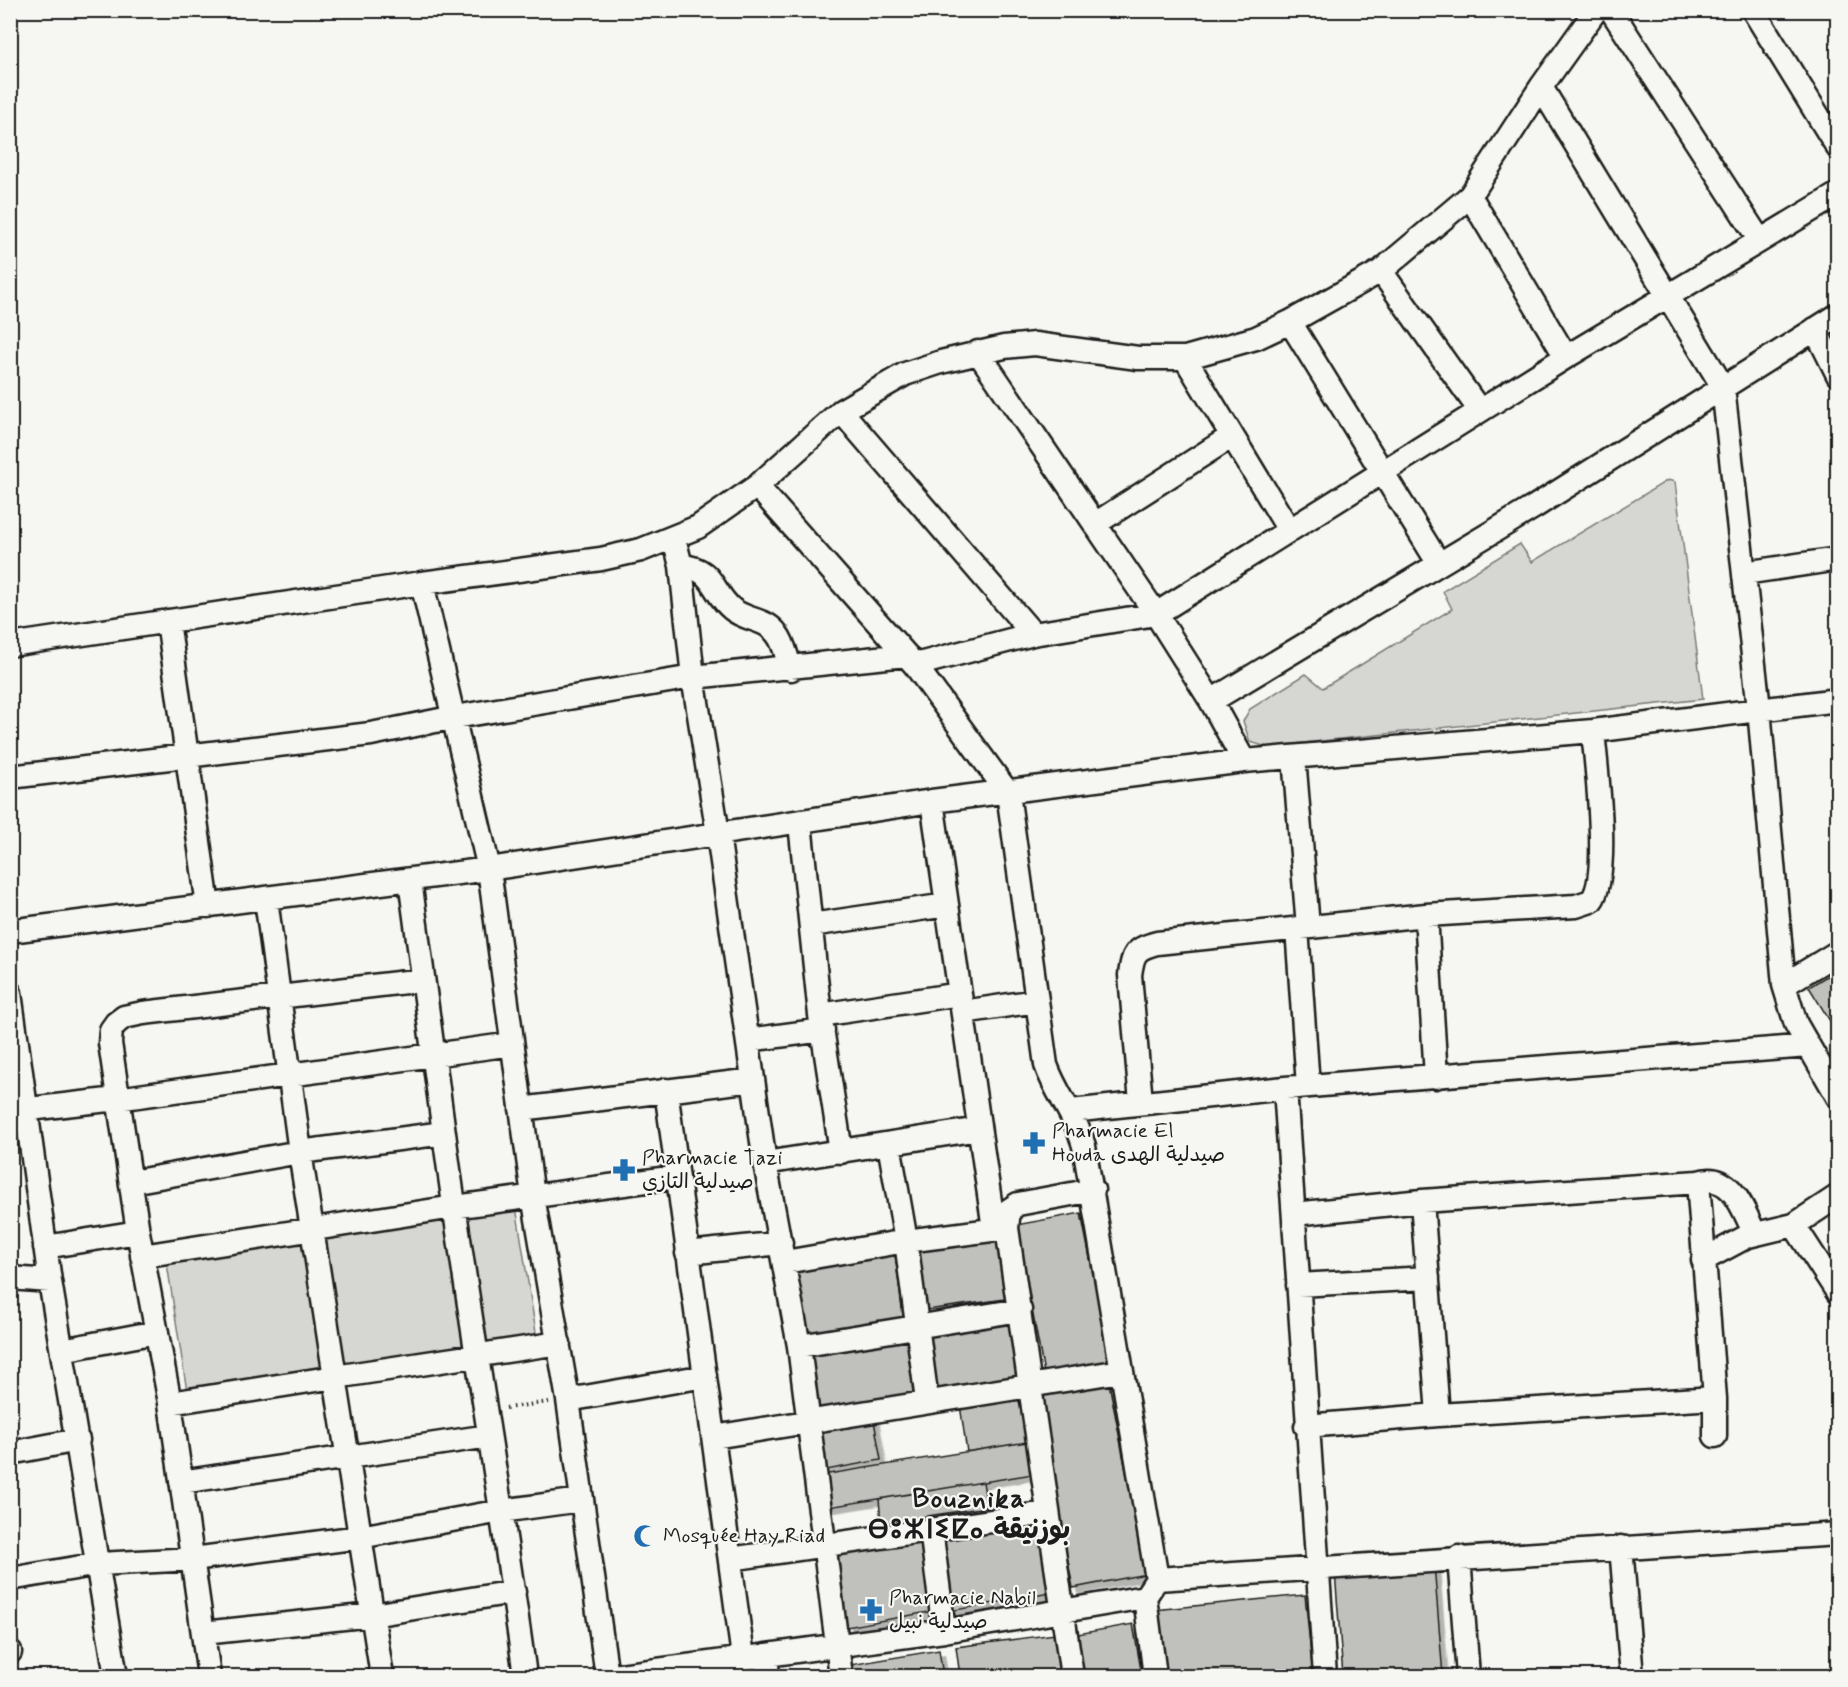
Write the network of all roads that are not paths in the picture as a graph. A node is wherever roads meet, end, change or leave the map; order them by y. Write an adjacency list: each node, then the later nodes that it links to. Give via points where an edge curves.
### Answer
1 (1596, 10): 4 (street)
2 (1611, 10): 8 (street)
3 (1753, 10): 5 (street)
4 (1541, 87): 7 (street); 10 (street)
5 (1836, 140)
6 (1838, 194): 8 (street)
7 (1470, 196): 9 (street); 15 (street)
8 (1759, 239): 10 (street)
9 (1381, 271): 12 (street); 20 (street)
10 (1669, 295): 15 (street); 18 (street)
11 (1838, 315): 13 (street)
12 (1290, 322): 16 (street, via 1256,338); 22 (street)
13 (1815, 329): 17 (street); 18 (street)
14 (978, 352): 16 (street, via 1035,344 1138,358); 19 (street, via 905,374); 24 (street)
15 (1566, 357): 20 (street)
16 (1185, 358): 21 (street)
17 (1838, 375)
18 (1723, 387): 28 (street); 30 (street)
19 (841, 411): 23 (street); 34 (street)
20 (1480, 411): 22 (street)
21 (1232, 436): 24 (street); 25 (street)
22 (1382, 473): 25 (street); 28 (street)
23 (757, 486): 26 (street, via 723,512); 36 (street)
24 (1095, 524): 32 (street)
25 (1289, 530): 32 (street)
26 (674, 538): 29 (street); 31 (street, via 601,559)
27 (1838, 559): 30 (street)
28 (1439, 564): 40 (street)
29 (681, 566): 37 (street, via 705,573 725,602 739,614 770,626 778,635); 38 (street)
30 (1744, 573): 41 (street)
31 (422, 583): 33 (street); 42 (street)
32 (1156, 614): 34 (street); 40 (street)
33 (168, 621): 35 (street); 44 (street)
34 (1033, 634): 36 (street)
35 (10, 645)
36 (911, 660): 37 (street); 48 (street)
37 (791, 669): 38 (street)
38 (693, 677): 42 (street); 51 (street)
39 (1838, 700): 41 (street)
40 (1211, 701): 46 (street)
41 (1759, 709): 43 (street); 63 (street)
42 (455, 717): 44 (street, via 371,734); 52 (street)
43 (1593, 731): 45 (street); 57 (street, via 1601,856 1598,887 1591,901 1576,906)
44 (189, 757): 47 (street); 56 (street)
45 (1294, 757): 46 (street); 59 (street)
46 (1244, 761): 48 (street)
47 (10, 777)
48 (1008, 793): 49 (street); 66 (street)
49 (932, 801): 50 (street); 55 (street)
50 (800, 823): 51 (street); 58 (street)
51 (718, 834): 52 (street); 69 (street)
52 (489, 869): 53 (street); 70 (street)
53 (410, 880): 54 (street); 62 (street)
54 (266, 899): 56 (street); 65 (street)
55 (947, 905): 58 (street); 67 (street)
56 (208, 906): 60 (street)
57 (1426, 915): 59 (street); 74 (street)
58 (811, 925): 68 (street)
59 (1302, 928): 76 (street); 81 (street, via 1157,943 1137,950 1130,975)
60 (10, 931)
61 (1838, 952): 63 (street)
62 (423, 980): 65 (street); 72 (street)
63 (1784, 985): 71 (street, via 1796,1024)
64 (10, 993): 83 (street)
65 (280, 998): 73 (street); 80 (street, via 124,1017 111,1030)
66 (1036, 1001): 67 (street); 84 (street, via 1046,1065 1053,1086)
67 (962, 1003): 68 (street); 85 (street)
68 (822, 1022): 69 (street); 89 (street)
69 (748, 1040): 75 (street)
70 (512, 1044): 72 (street); 82 (street)
71 (1808, 1046): 74 (street); 79 (street)
72 (434, 1054): 73 (street); 86 (street)
73 (289, 1075): 80 (street); 88 (street)
74 (1436, 1077): 76 (street)
75 (753, 1080): 78 (street); 90 (street)
76 (1308, 1086): 77 (street)
77 (1285, 1088): 81 (street); 99 (street)
78 (666, 1090): 82 (street); 91 (street)
79 (1838, 1097)
80 (117, 1099): 83 (street); 92 (street)
81 (1141, 1102): 84 (street)
82 (521, 1109): 95 (street)
83 (18, 1110): 106 (street)
84 (1071, 1111): 94 (street, via 1084,1146)
85 (978, 1129): 87 (street); 101 (street)
86 (444, 1132): 88 (street); 98 (street)
87 (890, 1144): 89 (street); 105 (street)
88 (300, 1152): 92 (street); 102 (street)
89 (841, 1152): 90 (street)
90 (765, 1163): 107 (street)
91 (676, 1177): 95 (street); 108 (street)
92 (131, 1182): 103 (street)
93 (1698, 1182): 97 (street); 104 (street, via 1712,1179 1730,1189); 110 (street)
94 (1093, 1190): 101 (street, via 1018,1204 1009,1210); 123 (street)
95 (533, 1196): 98 (street); 119 (street)
96 (1838, 1196): 100 (street)
97 (1422, 1201): 99 (street); 112 (street)
98 (454, 1207): 102 (street); 122 (street)
99 (1293, 1214): 114 (street)
100 (1794, 1225): 104 (street); 115 (street)
101 (1000, 1228): 105 (street); 116 (street)
102 (312, 1230): 109 (street); 125 (street)
103 (138, 1232): 106 (street); 109 (street)
104 (1755, 1234): 110 (street)
105 (906, 1241): 107 (street); 117 (street)
106 (45, 1247): 113 (street)
107 (783, 1252): 108 (street); 120 (street)
108 (687, 1253): 124 (street)
109 (142, 1256): 118 (street)
110 (1703, 1260): 127 (street)
111 (10, 1278): 113 (street)
112 (1428, 1278): 114 (street); 131 (street)
113 (50, 1281): 121 (street)
114 (1298, 1286): 133 (street)
115 (1838, 1293)
116 (1020, 1310): 117 (street); 126 (street)
117 (916, 1326): 120 (street); 129 (street)
118 (157, 1332): 121 (street); 130 (street)
119 (559, 1343): 122 (street); 128 (street)
120 (799, 1346): 132 (street)
121 (62, 1350): 137 (street)
122 (476, 1354): 125 (street); 134 (street)
123 (1121, 1371): 126 (street); 155 (street)
124 (705, 1376): 128 (street); 136 (street)
125 (335, 1377): 130 (street); 139 (street)
126 (1032, 1386): 129 (street); 143 (street)
127 (1715, 1398): 131 (street); 135 (street)
128 (568, 1400): 141 (street)
129 (927, 1401): 132 (street)
130 (170, 1402): 140 (street)
131 (1438, 1415): 133 (street)
132 (809, 1421): 136 (street); 147 (street)
133 (1306, 1426): 153 (street)
134 (489, 1436): 139 (street); 142 (street)
135 (1715, 1436)
136 (714, 1437): 151 (street)
137 (78, 1440): 138 (street); 152 (street)
138 (10, 1453)
139 (348, 1456): 140 (street); 146 (street)
140 (181, 1482): 150 (street)
141 (581, 1500): 142 (street); 169 (street)
142 (501, 1511): 146 (street); 156 (street)
143 (1047, 1513): 144 (street); 157 (street)
144 (931, 1529): 147 (street); 159 (street)
145 (1838, 1534): 148 (street)
146 (360, 1537): 150 (street); 158 (street)
147 (826, 1544): 151 (street); 161 (street)
148 (1621, 1547): 149 (street); 176 (street)
149 (1459, 1557): 153 (street); 175 (street)
150 (193, 1559): 152 (street); 160 (street)
151 (730, 1559): 162 (street)
152 (99, 1564): 154 (street); 165 (street)
153 (1317, 1567): 155 (street); 174 (street)
154 (10, 1579)
155 (1151, 1588): 157 (street); 173 (street)
156 (514, 1592): 158 (street); 168 (street)
157 (1064, 1611): 159 (street); 172 (street)
158 (372, 1615): 160 (street); 167 (street)
159 (944, 1631): 161 (street)
160 (203, 1634): 166 (street)
161 (838, 1645): 163 (street); 171 (street)
162 (743, 1657): 163 (street); 164 (street)
163 (767, 1666)
164 (676, 1672): 170 (street)
165 (116, 1677)
166 (209, 1677)
167 (382, 1677)
168 (525, 1677)
169 (607, 1677)
170 (613, 1677)
171 (841, 1677)
172 (1072, 1677)
173 (1155, 1677)
174 (1325, 1677)
175 (1468, 1677)
176 (1632, 1677)

